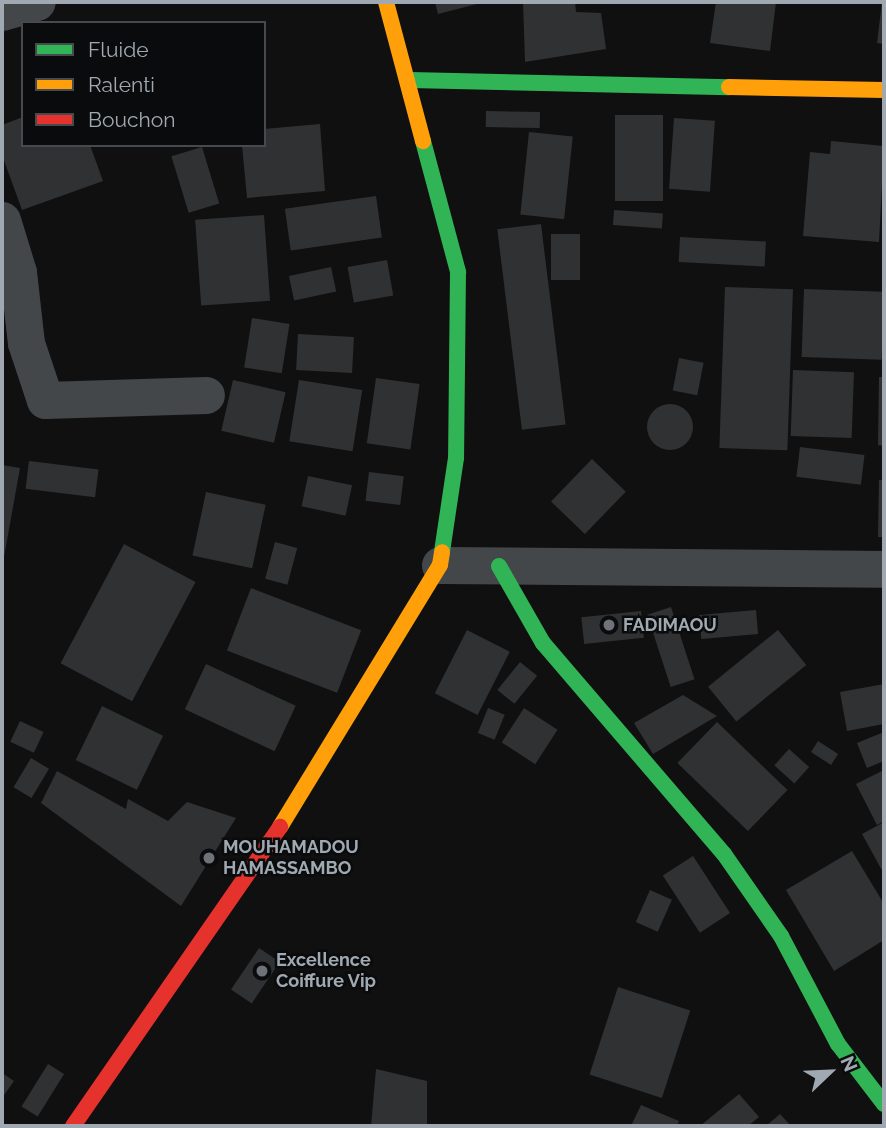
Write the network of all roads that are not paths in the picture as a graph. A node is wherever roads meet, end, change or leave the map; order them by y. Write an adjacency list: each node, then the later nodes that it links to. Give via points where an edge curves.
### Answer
1 (37, 2): 3 (street)
2 (386, 2): 4 (street)
3 (2, 12)
4 (410, 80): 5 (street); 8 (street, via 458,272 456,458)
5 (884, 90)
6 (2, 220): 7 (street, via 18,272 26,343 45,400)
7 (206, 395)
8 (440, 565): 9 (street); 12 (street, via 252,874)
9 (499, 566): 10 (street); 11 (street, via 543,643 724,854 781,936 838,1044)
10 (884, 569)
11 (884, 1104)
12 (73, 1126)

